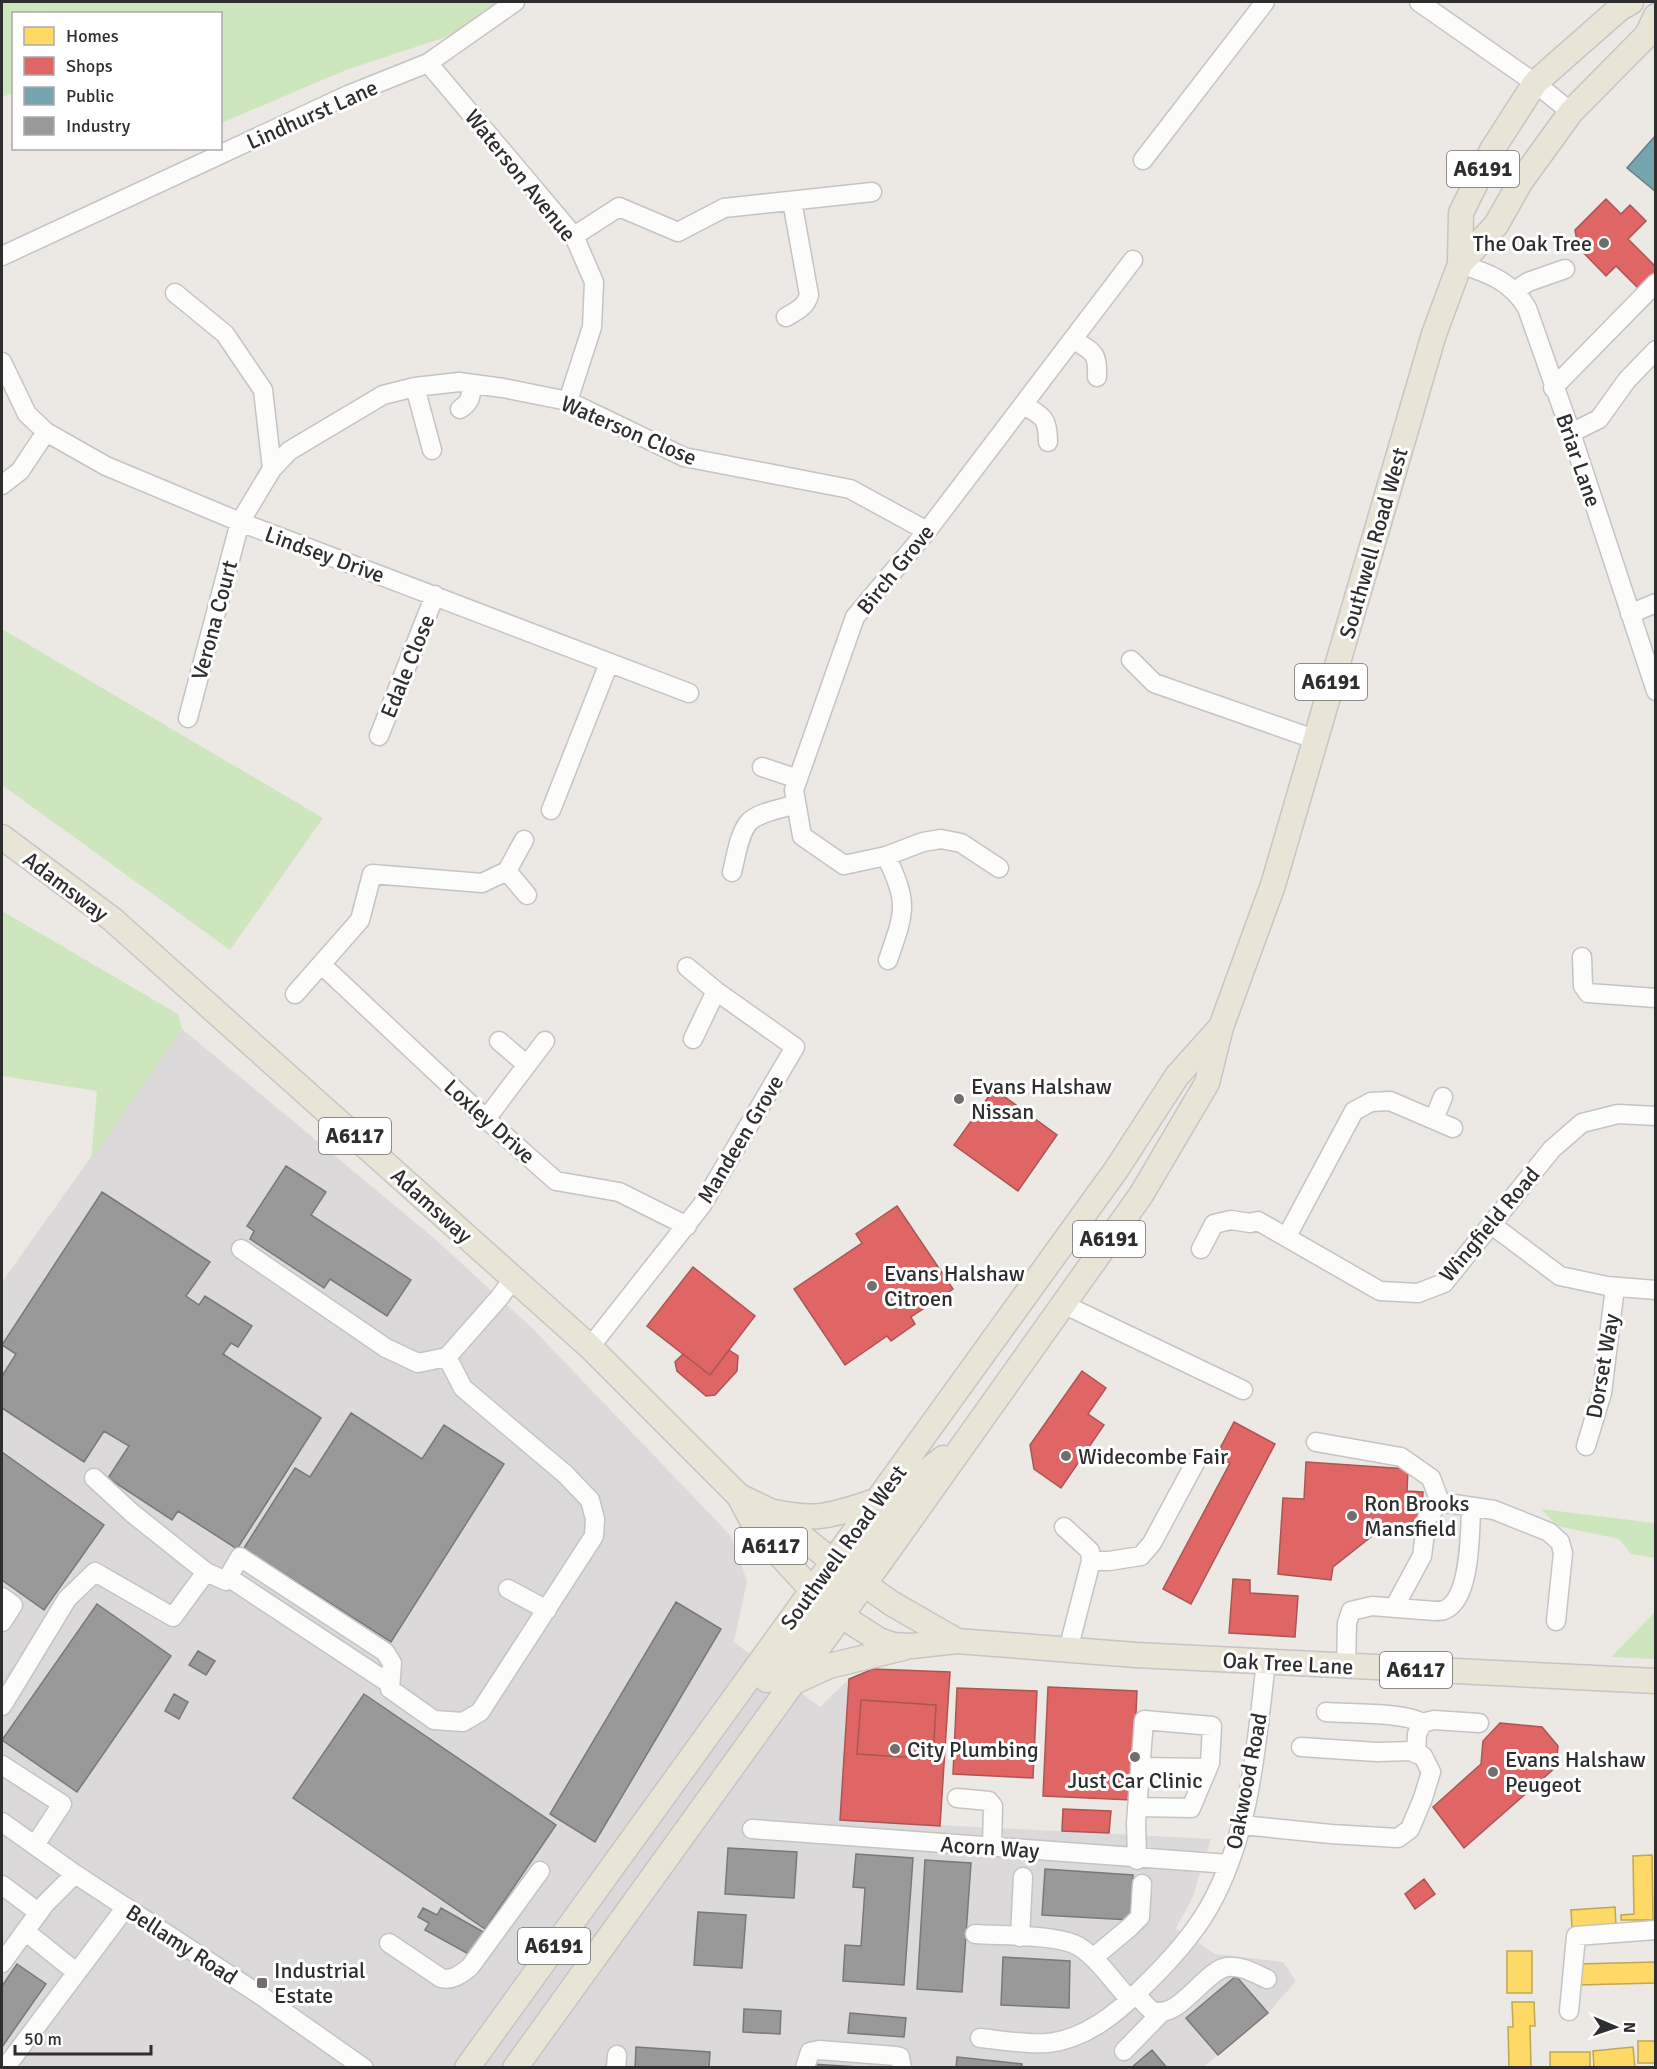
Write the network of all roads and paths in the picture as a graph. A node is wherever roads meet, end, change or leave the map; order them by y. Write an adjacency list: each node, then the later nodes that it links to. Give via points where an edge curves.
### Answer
1 (514, 2): 6 (street, Lindhurst Lane)
2 (1265, 2): 9 (street)
3 (1419, 2): 7 (street)
4 (1631, 2): 7 (main road, Southwell Road West / A6191, via 1618,9)
5 (1656, 16): 8 (main road, Southwell Road West / A6191, via 1647,35)
6 (428, 63): 12 (street, Waterson Avenue); 13 (street, Lindhurst Lane, via 348,95)
7 (1535, 83): 8 (street); 15 (main road, Southwell Road West / A6191, via 1492,150 1461,213)
8 (1571, 112): 15 (main road, Southwell Road West / A6191, via 1521,181 1496,225)
9 (1143, 160)
10 (872, 192): 11 (street)
11 (792, 201): 12 (street, via 724,208 678,232 620,207); 20 (street, via 808,295 803,306)
12 (574, 236): 28 (street, Waterson Avenue, via 594,282 592,327)
13 (2, 256)
14 (1133, 260): 21 (street, Birch Grove)
15 (1460, 264): 18 (street, Briar Lane, via 1497,278); 48 (main road, Southwell Road West / A6191, via 1431,345)
16 (1565, 269): 18 (street, via 1528,282)
17 (1656, 283): 27 (street)
18 (1515, 291): 27 (street, Briar Lane, via 1527,308)
19 (175, 293): 35 (street, via 225,334 263,390)
20 (786, 317)
21 (1073, 339): 24 (street, via 1094,353); 29 (street, Birch Grove)
22 (1656, 350): 32 (street, via 1627,380 1599,419)
23 (2, 362): 31 (street, Lindsey Drive, via 27,414)
24 (1097, 377)
25 (472, 384): 26 (street, Waterson Close); 28 (street, Waterson Close); 30 (street, via 471,398)
26 (415, 387): 34 (street); 35 (street, Waterson Close, via 383,396 289,451)
27 (1553, 388): 32 (street, Briar Lane)
28 (568, 401): 38 (street, Waterson Close, via 684,457 850,489)
29 (1023, 405): 33 (street, via 1043,416); 38 (street, Birch Grove)
30 (460, 409)
31 (46, 432): 36 (street, via 20,471); 37 (street, Lindsey Drive, via 106,466)
32 (1571, 433): 41 (street, Briar Lane)
33 (1048, 442)
34 (432, 450)
35 (272, 470): 37 (street, Verona Court)
36 (2, 485)
37 (240, 522): 39 (street, Lindsey Drive); 46 (street, Verona Court)
38 (927, 531): 50 (street, Birch Grove, via 855,617)
39 (435, 595): 43 (street, Lindsey Drive); 47 (street, Edale Close)
40 (1656, 603): 41 (street)
41 (1630, 614): 44 (street, Briar Lane)
42 (1131, 660): 48 (street, via 1154,683)
43 (609, 663): 45 (street, Lindsey Drive); 52 (street)
44 (1656, 690)
45 (689, 693)
46 (188, 718)
47 (379, 736)
48 (1314, 739): 67 (main road, Southwell Road West / A6191, via 1273,885)
49 (762, 767): 50 (street)
50 (798, 779): 51 (street, Birch Grove, via 794,790)
51 (796, 804): 55 (street, Birch Grove, via 802,836 844,865); 58 (street, via 750,822)
52 (551, 810)
53 (2, 837): 82 (main road, Adamsway / A6117, via 112,919)
54 (524, 840): 57 (street)
55 (886, 856): 56 (street, Birch Grove, via 941,839 961,843); 61 (street, via 903,901 902,920)
56 (999, 868)
57 (507, 871): 59 (street); 62 (street, via 482,883 372,874 360,920)
58 (732, 872)
59 (527, 895)
60 (1582, 957): 66 (street, via 1583,986 1588,993)
61 (888, 960)
62 (322, 965): 65 (street); 74 (street, Loxley Drive)
63 (687, 967): 64 (street)
64 (716, 991): 68 (street); 78 (street, Mandeen Grove, via 795,1047)
65 (295, 994)
66 (1656, 998)
67 (1221, 1027): 85 (main road, Southwell Road West / A6191, via 1208,1083 1141,1195); 94 (main road, Southwell Road West / A6191, via 1176,1076 1116,1170)
68 (693, 1039)
69 (499, 1041): 71 (street)
70 (545, 1041): 71 (street)
71 (526, 1065): 74 (street)
72 (1443, 1097): 75 (street)
73 (1656, 1116): 77 (street, Wingfield Road, via 1618,1114 1582,1123 1552,1149)
74 (486, 1119): 78 (street, Loxley Drive, via 556,1181 619,1192)
75 (1434, 1119): 76 (street); 79 (street, via 1390,1101 1371,1102 1354,1111)
76 (1453, 1128)
77 (1492, 1225): 79 (street, Wingfield Road, via 1444,1283 1418,1293 1380,1291); 83 (street, via 1560,1276)
78 (687, 1226): 86 (street, Mandeen Grove)
79 (1287, 1236): 81 (street, Wingfield Road, via 1258,1221 1250,1224 1231,1220 1214,1224)
80 (241, 1249): 87 (street, via 386,1348 418,1364)
81 (1201, 1249)
82 (514, 1278): 86 (main road, Adamsway / A6117); 87 (street)
83 (1615, 1287): 84 (street); 90 (street, Dorset Way, via 1602,1393)
84 (1656, 1290)
85 (1063, 1304): 88 (street); 101 (main road, Southwell Road West / A6191, via 968,1437)
86 (590, 1347): 93 (main road, Adamsway / A6117)
87 (447, 1357): 106 (street, via 463,1388 591,1500 594,1536)
88 (1243, 1390)
89 (1316, 1442): 95 (street, via 1401,1457 1431,1478)
90 (1586, 1446)
91 (1196, 1461): 99 (street, via 1152,1543 1141,1556)
92 (94, 1478): 100 (street)
93 (739, 1496): 97 (main road, Adamsway / A6117); 104 (main road, Adamsway / A6117, via 757,1530)
94 (876, 1501): 97 (main road, via 820,1517); 101 (main road, Southwell Road West / A6191)
95 (1440, 1502): 96 (street); 105 (street, via 1427,1518 1422,1557)
96 (1471, 1508): 105 (street, via 1467,1574 1454,1603 1435,1611); 107 (street, via 1494,1510 1549,1532 1560,1542 1563,1553)
97 (770, 1511): 101 (main road, Adamsway / A6117)
98 (1064, 1527): 99 (street, via 1090,1551)
99 (1091, 1561): 111 (street)
100 (206, 1572): 106 (street, via 226,1581 240,1557 385,1652 392,1663 390,1689 434,1720 463,1722 480,1712); 116 (street, via 173,1617 95,1572 67,1599)
101 (848, 1572): 104 (main road, Southwell Road West / A6191); 104 (main road, via 825,1588); 109 (main road, Oak Tree Lane / A6117, via 891,1603)
102 (508, 1589): 106 (street)
103 (2, 1597): 108 (street, via 13,1605)
104 (826, 1602): 110 (main road, Oak Tree Lane / A6117, via 879,1640); 115 (main road, Southwell Road West / A6191); 157 (main road, Southwell Road West / A6191, via 691,1759)
105 (1394, 1608): 113 (street, via 1372,1606 1352,1611 1347,1623)
106 (547, 1610)
107 (1556, 1621)
108 (2, 1622)
109 (957, 1641): 110 (main road, Oak Tree Lane / A6117); 111 (main road, Oak Tree Lane / A6117)
110 (912, 1646): 115 (main road, via 829,1666)
111 (1068, 1650): 112 (main road, Oak Tree Lane / A6117)
112 (1266, 1662): 113 (main road, Oak Tree Lane / A6117); 128 (street, Oakwood Road)
113 (1346, 1666): 114 (main road, Oak Tree Lane / A6117)
114 (1656, 1681)
115 (792, 1683): 158 (main road, Southwell Road West / A6191)
116 (2, 1706)
117 (1326, 1712): 118 (street, via 1399,1717)
118 (1422, 1723): 119 (street); 121 (street)
119 (1479, 1723)
120 (1301, 1747): 121 (street)
121 (1416, 1754): 128 (street, via 1423,1756 1431,1772 1410,1829 1398,1838)
122 (2, 1765): 130 (street, via 62,1804)
123 (1140, 1767): 124 (street); 124 (street, via 1144,1719 1212,1726); 126 (street)
124 (1207, 1768): 126 (street, via 1191,1808)
125 (957, 1798): 131 (street, via 989,1801 993,1806)
126 (1137, 1807): 132 (street)
127 (2, 1822): 130 (street, Bellamy Road)
128 (1242, 1825): 133 (street, Oakwood Road)
129 (752, 1829): 131 (street, Acorn Way)
130 (35, 1845): 135 (street, Bellamy Road)
131 (992, 1847): 132 (street, Acorn Way)
132 (1137, 1859): 133 (street, Acorn Way)
133 (1229, 1864): 150 (street, Oakwood Road, via 1196,1927)
134 (540, 1871): 145 (street, via 470,1967 460,1975 441,1978)
135 (75, 1874): 139 (street, Bellamy Road); 140 (street)
136 (1023, 1877): 144 (street)
137 (1142, 1884): 146 (street, via 1140,1917)
138 (2, 1885): 140 (street)
139 (126, 1907): 148 (street); 156 (street, Bellamy Road)
140 (39, 1912): 142 (street)
141 (1656, 1930): 151 (street, via 1576,1936)
142 (25, 1931): 147 (street); 148 (street)
143 (975, 1934): 144 (street)
144 (1020, 1937): 146 (street, via 1058,1940 1077,1946)
145 (389, 1943)
146 (1093, 1958): 150 (street)
147 (2, 1963)
148 (76, 1972): 155 (street)
149 (1267, 1979): 152 (street, via 1238,1966 1224,1967 1176,2006)
150 (1133, 1997): 152 (street, via 1151,2010); 153 (street, Oakwood Road, via 1093,2028 1047,2043)
151 (1569, 2011)
152 (1162, 2012): 154 (street)
153 (980, 2038)
154 (1124, 2051)
155 (5, 2067)
156 (362, 2067)
157 (467, 2067)
158 (515, 2067)
159 (805, 2067): 160 (street, via 810,2052 819,2049 896,2056 900,2057)
160 (902, 2067)

